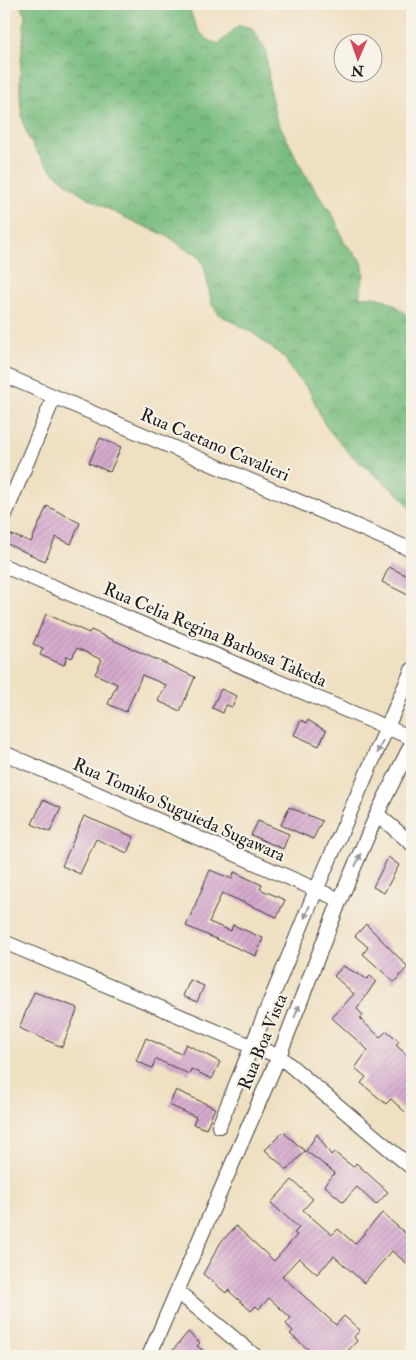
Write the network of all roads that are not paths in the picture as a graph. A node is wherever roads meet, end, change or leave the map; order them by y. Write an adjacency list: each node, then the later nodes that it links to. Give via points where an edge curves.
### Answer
1 (4, 375): 2 (street, Rua Caetano Cavalieri)
2 (54, 397): 3 (street); 4 (street, Rua Caetano Cavalieri)
3 (4, 517)
4 (412, 550)
5 (4, 566): 7 (street, Rua Celia Regina Barbosa Takeda)
6 (412, 670): 7 (street, Rua Boa Vista)
7 (388, 728): 8 (street, Rua Celia Regina Barbosa Takeda); 13 (street, Rua Boa Vista, one-way to 13)
8 (412, 738)
9 (412, 743): 11 (street, Rua Boa Vista)
10 (4, 753): 13 (street, Rua Tomiko Suguieda Sugawara)
11 (377, 814): 12 (street); 14 (street, Rua Boa Vista, one-way to 11)
12 (412, 844)
13 (316, 890): 14 (street, Rua Tomiko Suguieda Sugawara); 16 (street, Rua Boa Vista, one-way to 16)
14 (340, 900): 17 (street, Rua Boa Vista, one-way to 14)
15 (4, 942): 16 (street)
16 (251, 1046): 17 (street); 18 (street, Rua Boa Vista)
17 (279, 1056): 19 (street); 20 (street, Rua Boa Vista)
18 (219, 1126)
19 (412, 1168)
20 (177, 1290): 21 (street, Rua Boa Vista); 22 (street)
21 (148, 1356)
22 (255, 1356)

